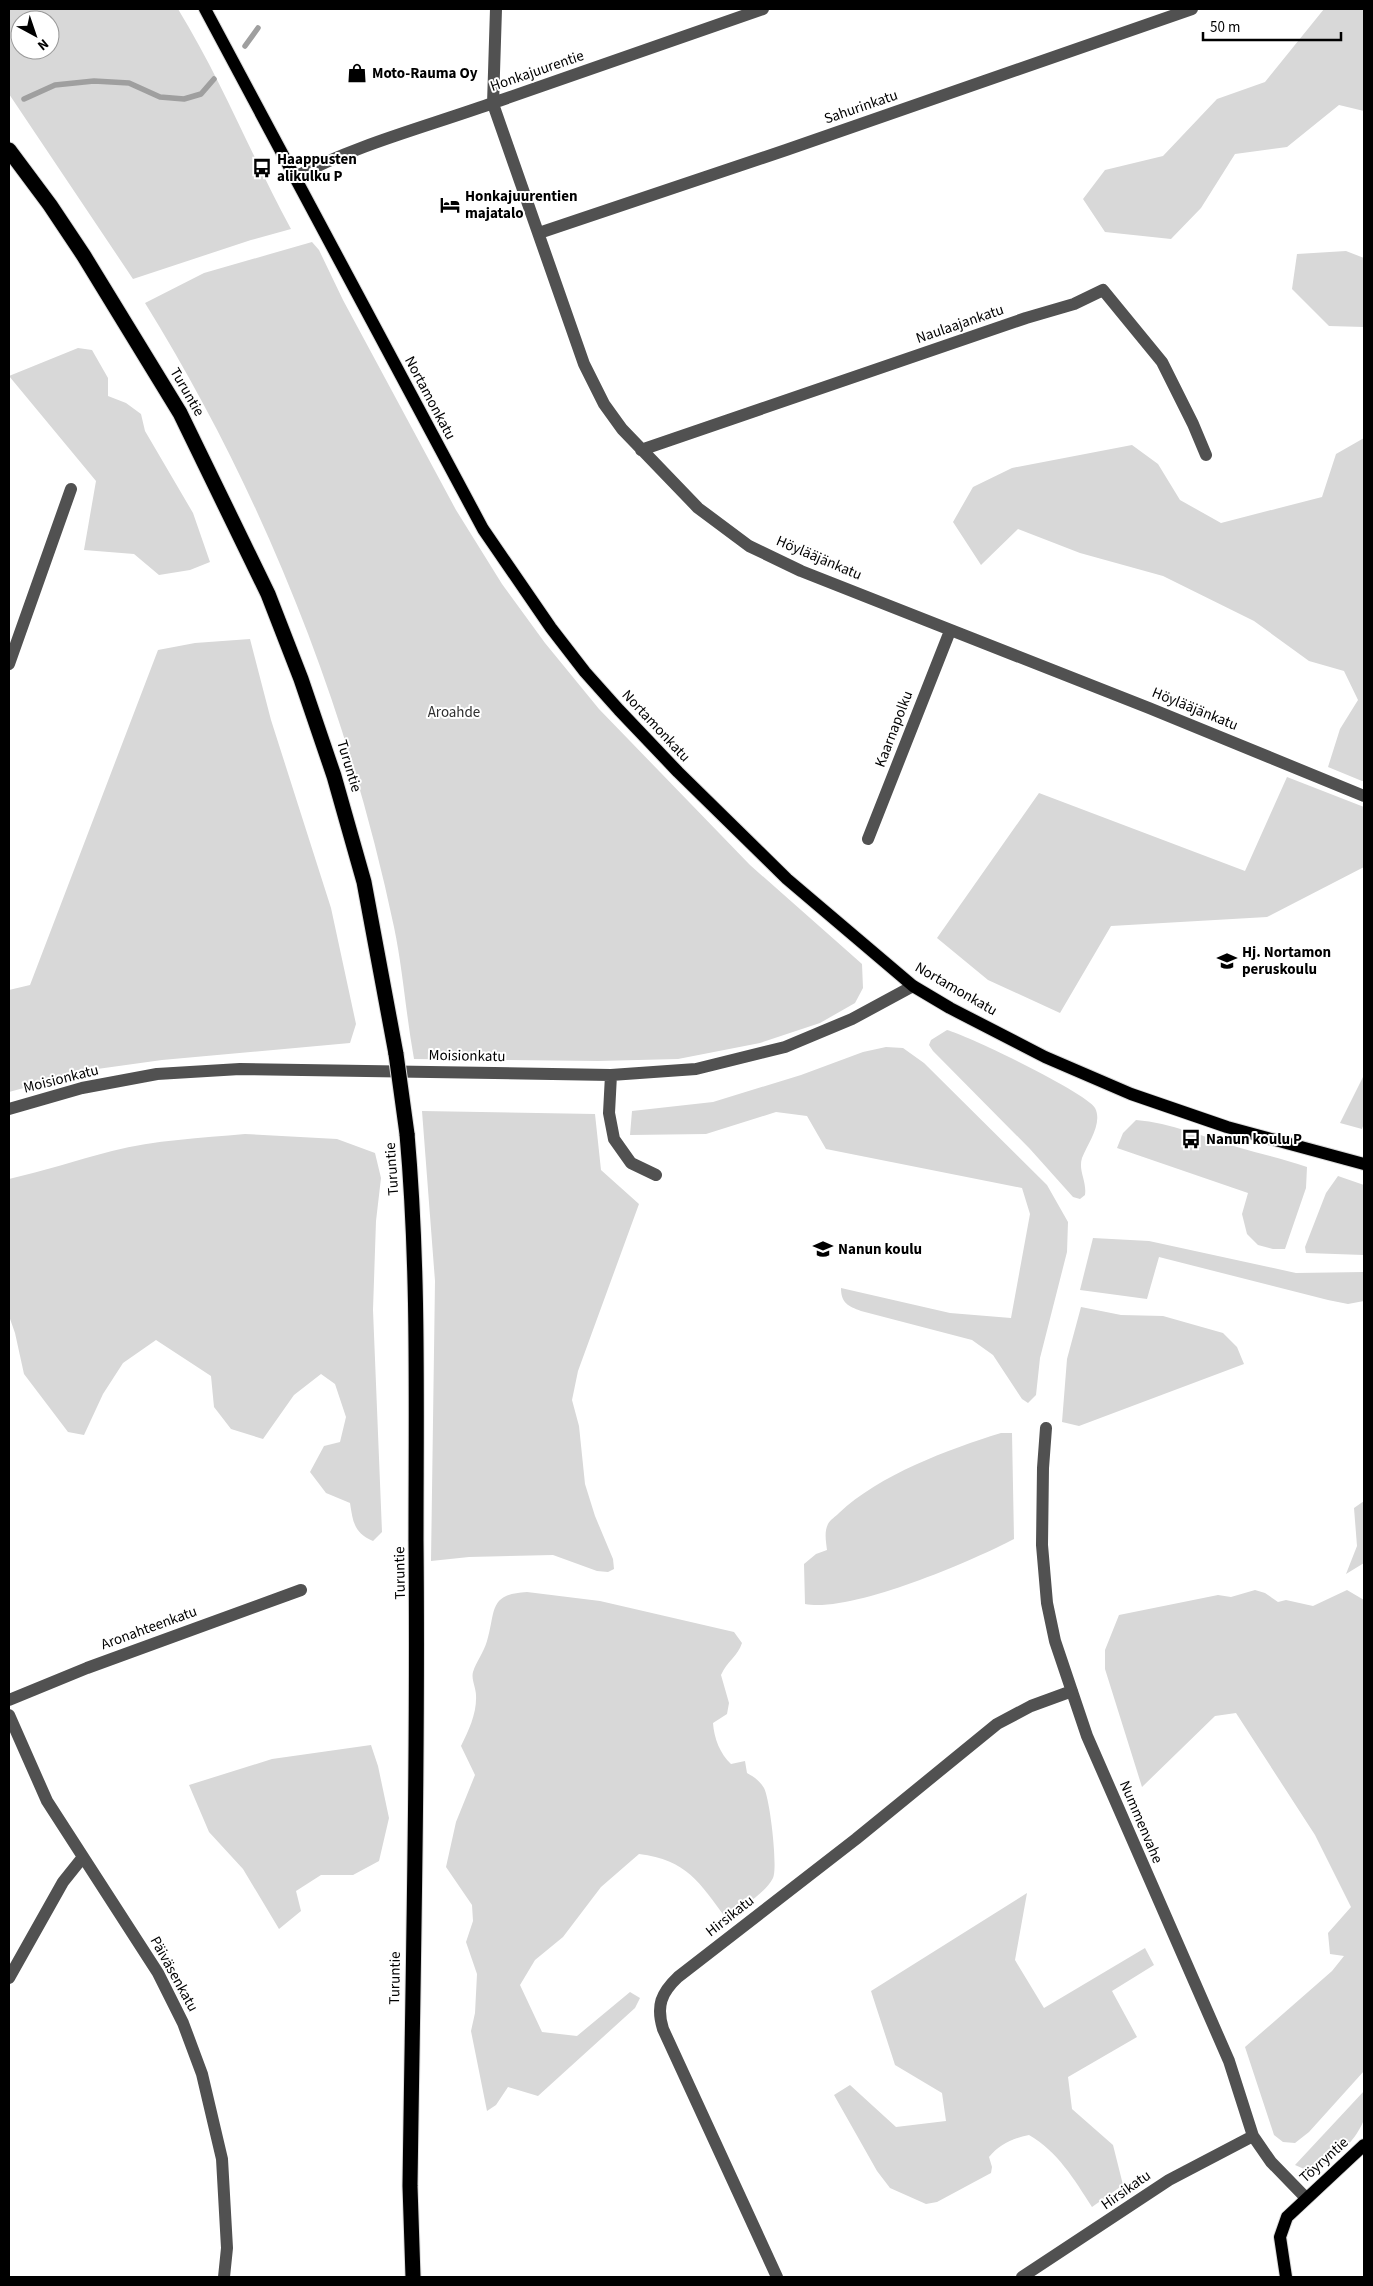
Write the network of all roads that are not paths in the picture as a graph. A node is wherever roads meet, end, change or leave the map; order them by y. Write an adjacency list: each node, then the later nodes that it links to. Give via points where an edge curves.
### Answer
1 (205, 9): 7 (main road, Nortamonkatu)
2 (496, 9): 5 (street)
3 (763, 9): 5 (street, Honkajuurentie)
4 (1192, 9): 8 (street, Sahurinkatu)
5 (493, 104): 7 (street, Honkajuurentie, via 385,139); 8 (street, Höylääjänkatu)
6 (9, 150): 32 (highway, Turuntie, bridge, via 84,256 180,413 268,594 334,776 364,882 396,1054 407,1134 416,1279 418,1624 410,2186)
7 (295, 178): 16 (main road, Nortamonkatu, via 468,504 551,628 619,710 738,833 826,915)
8 (539, 233): 9 (street, Höylääjänkatu, via 584,364 604,404)
9 (641, 450): 10 (street, Naulaajankatu, via 1074,304 1103,290 1162,362); 12 (street, Höylääjänkatu, via 698,508 749,546 801,571)
10 (1206, 455)
11 (72, 489): 13 (street)
12 (950, 631): 14 (street, Höylääjänkatu); 15 (street, Kaarnapolku)
13 (9, 664)
14 (1364, 796)
15 (868, 839)
16 (913, 986): 17 (street, Moisionkatu, via 852,1019 785,1047 696,1069); 19 (main road, Nortamonkatu, via 1045,1056 1131,1094 1227,1127)
17 (611, 1074): 18 (street, Moisionkatu, via 231,1069 157,1074 82,1088); 20 (street, via 609,1113 614,1139 631,1163)
18 (9, 1109)
19 (1364, 1164)
20 (656, 1175)
21 (1046, 1428): 23 (street, Nummenvahe, via 1042,1545 1047,1603 1055,1641)
22 (301, 1590): 24 (street, Aronahteenkatu, via 96,1664)
23 (1072, 1691): 28 (street, Nummenvahe, via 1087,1736 1229,2061); 33 (street, Hirsikatu, via 1031,1706 997,1724 856,1839 678,1976 666,1989 659,2003 663,2028)
24 (9, 1700)
25 (9, 1715): 26 (street, Päiväsenkatu, via 47,1801)
26 (83, 1857): 27 (street, via 63,1882); 31 (street, Päiväsenkatu, via 158,1973 183,2023 202,2074 222,2159 227,2248)
27 (9, 1978)
28 (1253, 2136): 30 (street, Nummenvahe, via 1271,2162); 34 (street, Hirsikatu, via 1169,2180)
29 (1364, 2145): 30 (main road, Töyryntie)
30 (1306, 2198): 35 (main road, Töyryntie, via 1287,2217 1282,2227 1280,2237)
31 (224, 2277)
32 (413, 2277)
33 (778, 2277)
34 (1022, 2277)
35 (1286, 2277)

